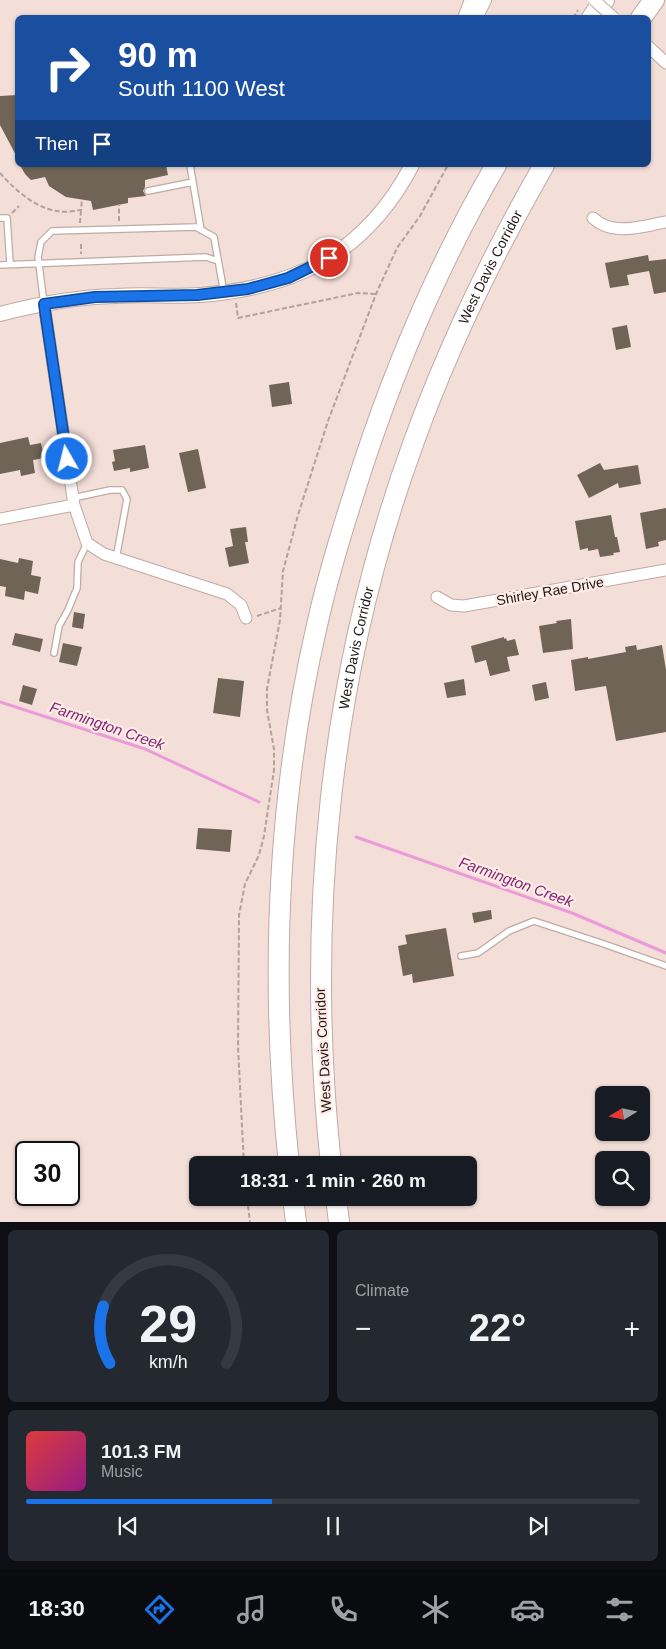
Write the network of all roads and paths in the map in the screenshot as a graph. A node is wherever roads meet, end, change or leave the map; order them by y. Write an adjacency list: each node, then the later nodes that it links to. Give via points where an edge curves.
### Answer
1 (472, 0): 6 (street)
2 (484, 0): 7 (street)
3 (594, 0): 9 (street, bridge)
4 (604, 0): 8 (highway)
5 (654, 0): 10 (highway)
6 (467, 15)
7 (476, 15)
8 (594, 15)
9 (611, 15)
10 (643, 15)
11 (651, 50): 12 (street)
12 (665, 62)
13 (190, 167): 18 (lane)
14 (411, 167): 33 (street, via 379,215 343,248 316,266 288,278)
15 (495, 167): 48 (highway, via 458,232 419,315 389,390 335,555 317,625 288,804 280,893 279,1031)
16 (543, 167): 49 (highway, West Davis Corridor, via 465,316 427,407 388,520 357,642 334,768 322,894 321,1022)
17 (0, 173): 22 (path, via 14,188 39,205 57,211)
18 (192, 182): 19 (lane); 28 (lane)
19 (148, 191)
20 (82, 200): 22 (path)
21 (119, 204): 25 (path)
22 (81, 210): 27 (path)
23 (0, 218): 31 (lane, via 7,218)
24 (593, 218): 26 (street, via 615,229)
25 (119, 221)
26 (666, 222)
27 (80, 223)
28 (201, 230): 29 (lane, via 214,237); 30 (lane, via 196,226 52,231 41,242)
29 (218, 261): 30 (lane, via 206,257); 33 (lane)
30 (39, 263): 31 (lane); 35 (lane)
31 (10, 264): 32 (lane)
32 (0, 265)
33 (230, 292): 34 (path, via 238,318 358,293); 35 (street, via 116,296)
34 (376, 294)
35 (44, 304): 36 (street); 37 (street)
36 (0, 314)
37 (73, 502): 38 (street); 39 (street); 40 (lane, via 110,490 122,490 127,499)
38 (0, 519)
39 (87, 543): 40 (street); 45 (lane, via 78,562 77,588 59,626)
40 (116, 558): 44 (street, via 227,594 241,605)
41 (666, 570): 42 (street, Shirley Rae Drive, via 464,606 451,605)
42 (436, 597)
43 (281, 608): 44 (path)
44 (246, 618)
45 (54, 653)
46 (461, 956): 47 (lane, via 478,953 509,930 534,921)
47 (666, 966)
48 (288, 1156)
49 (330, 1156)
50 (248, 1206): 53 (path)
51 (294, 1206): 54 (highway)
52 (337, 1206): 55 (highway)
53 (250, 1222)
54 (296, 1222)
55 (339, 1222)

